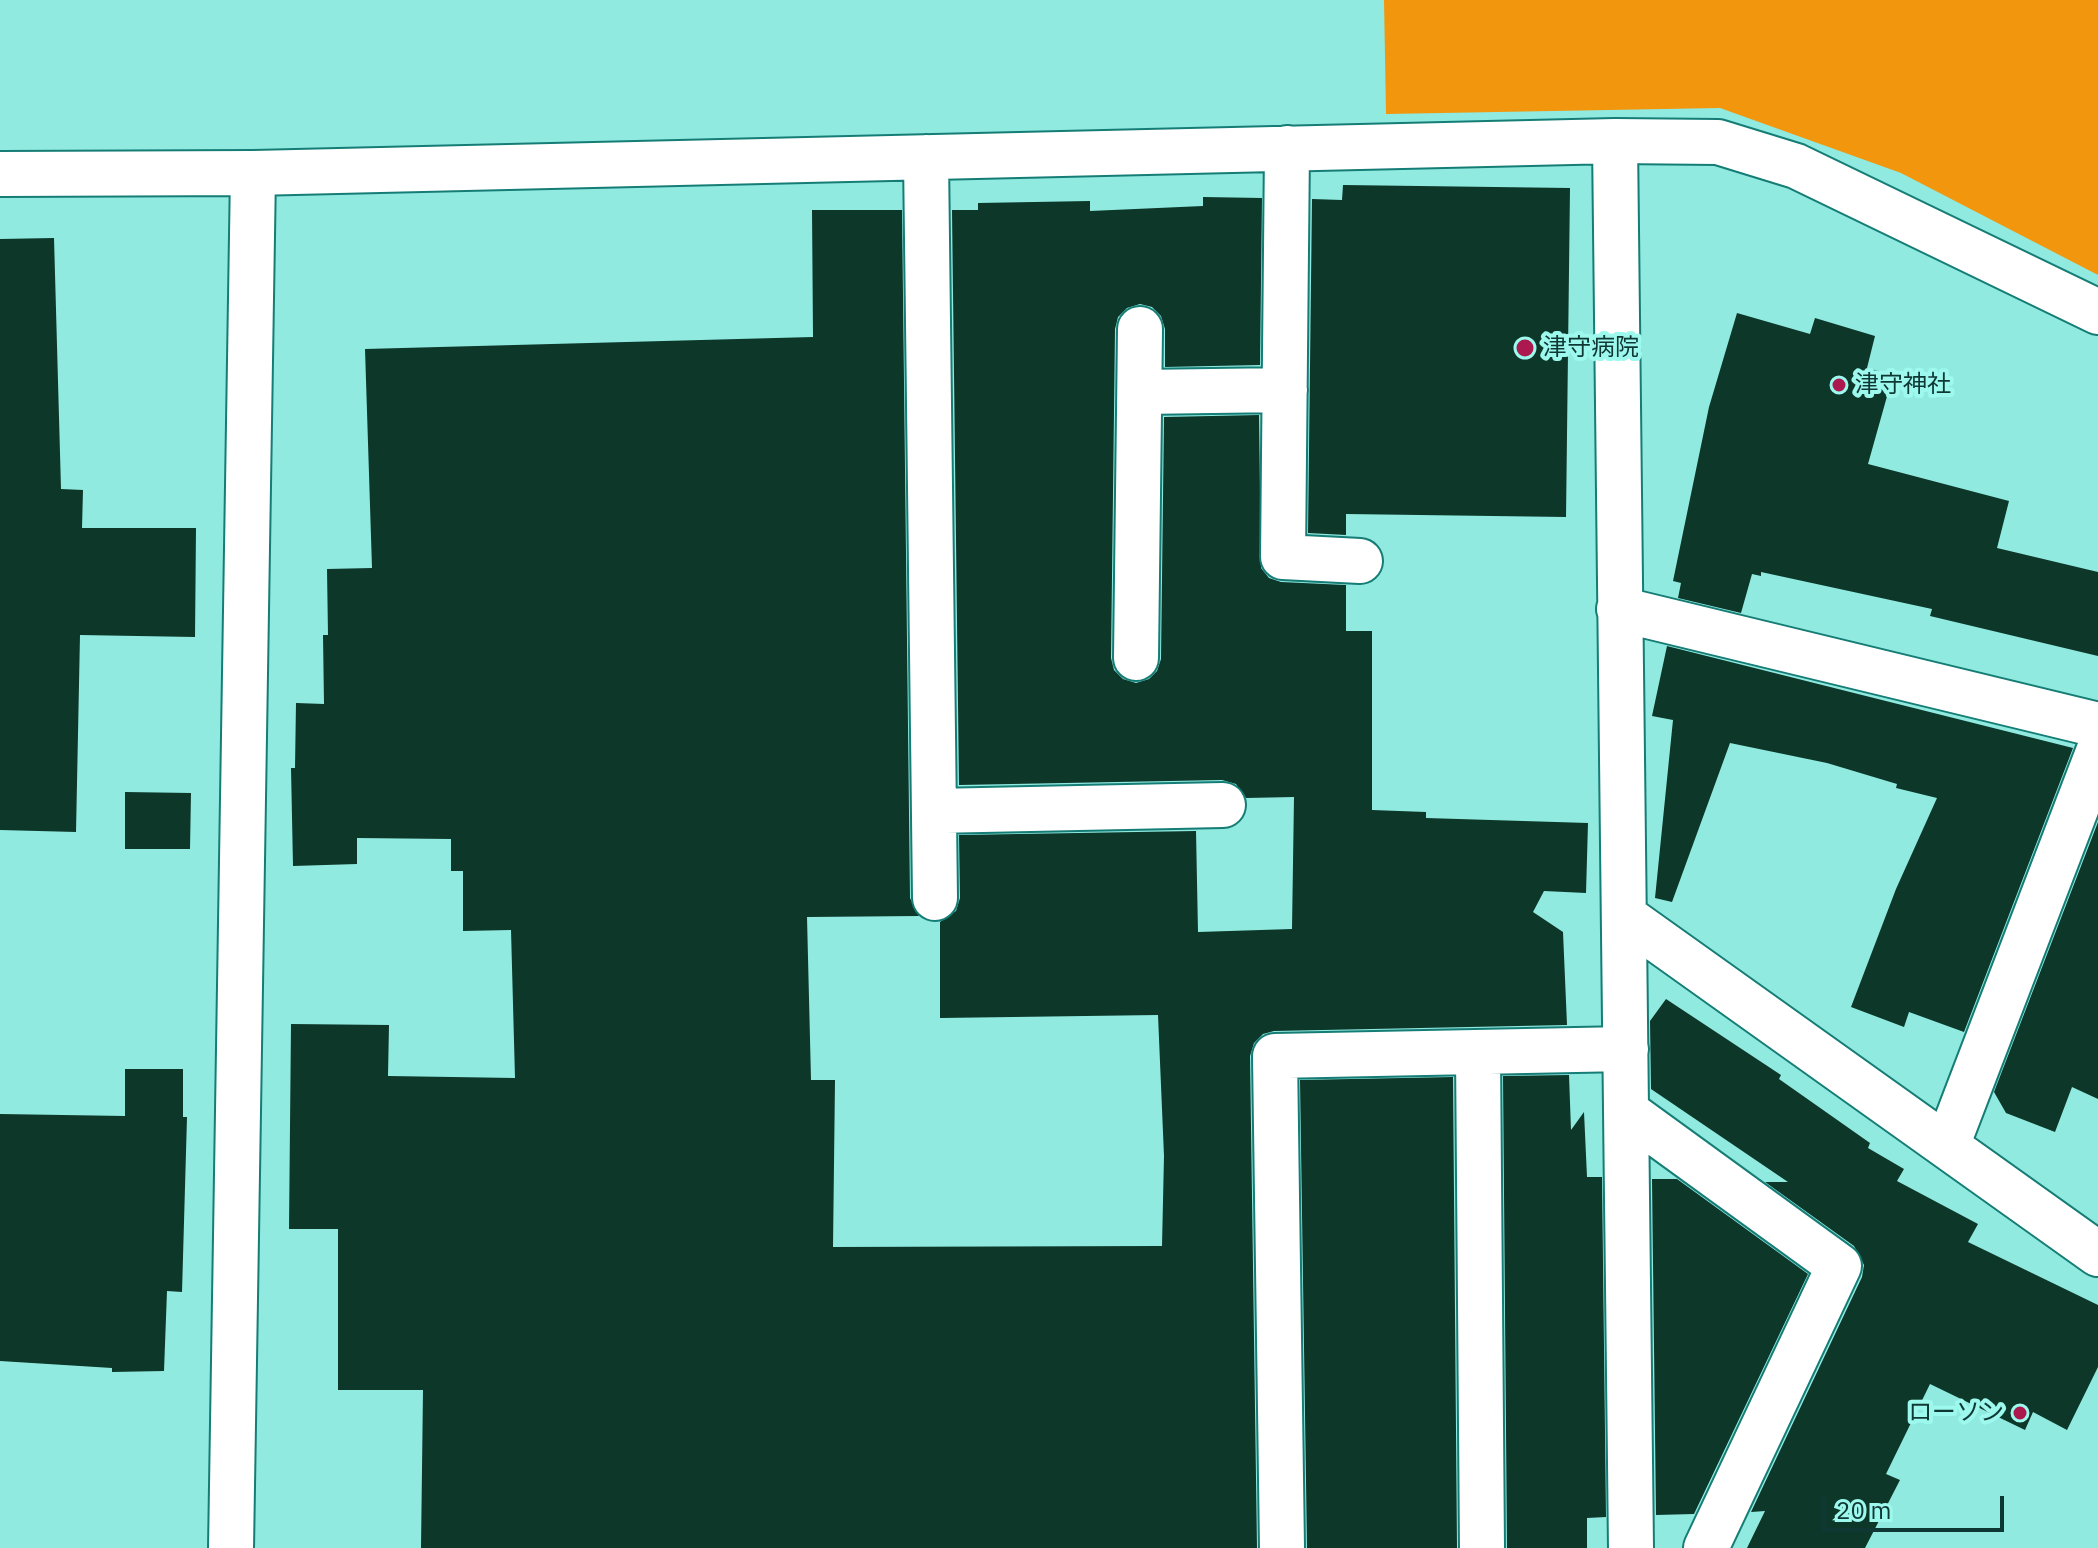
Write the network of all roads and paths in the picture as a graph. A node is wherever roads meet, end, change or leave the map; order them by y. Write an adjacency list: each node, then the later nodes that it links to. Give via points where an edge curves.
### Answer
1 (1615, 141): 2 (street); 6 (street, via 1718,142 1796,166); 11 (street)
2 (1287, 148): 3 (street); 8 (street)
3 (926, 157): 4 (street); 16 (street)
4 (253, 173): 5 (street); 24 (street)
5 (0, 174)
6 (2098, 312)
7 (1140, 329): 9 (street)
8 (1285, 390): 9 (street); 10 (street, via 1283,557)
9 (1140, 392): 12 (street)
10 (1360, 561)
11 (1619, 609): 13 (street); 18 (street)
12 (1136, 658)
13 (2098, 725)
14 (2098, 752): 22 (street)
15 (1223, 805): 16 (street)
16 (934, 811): 17 (street)
17 (935, 898)
18 (1624, 916): 19 (street); 22 (street)
19 (1626, 1049): 20 (street); 21 (street)
20 (1478, 1052): 25 (street, via 1275,1056); 26 (street)
21 (1627, 1112): 27 (street); 28 (street, via 1839,1266)
22 (1947, 1146): 23 (street)
23 (2098, 1254)
24 (231, 1548)
25 (1282, 1548)
26 (1482, 1548)
27 (1631, 1548)
28 (1706, 1548)

